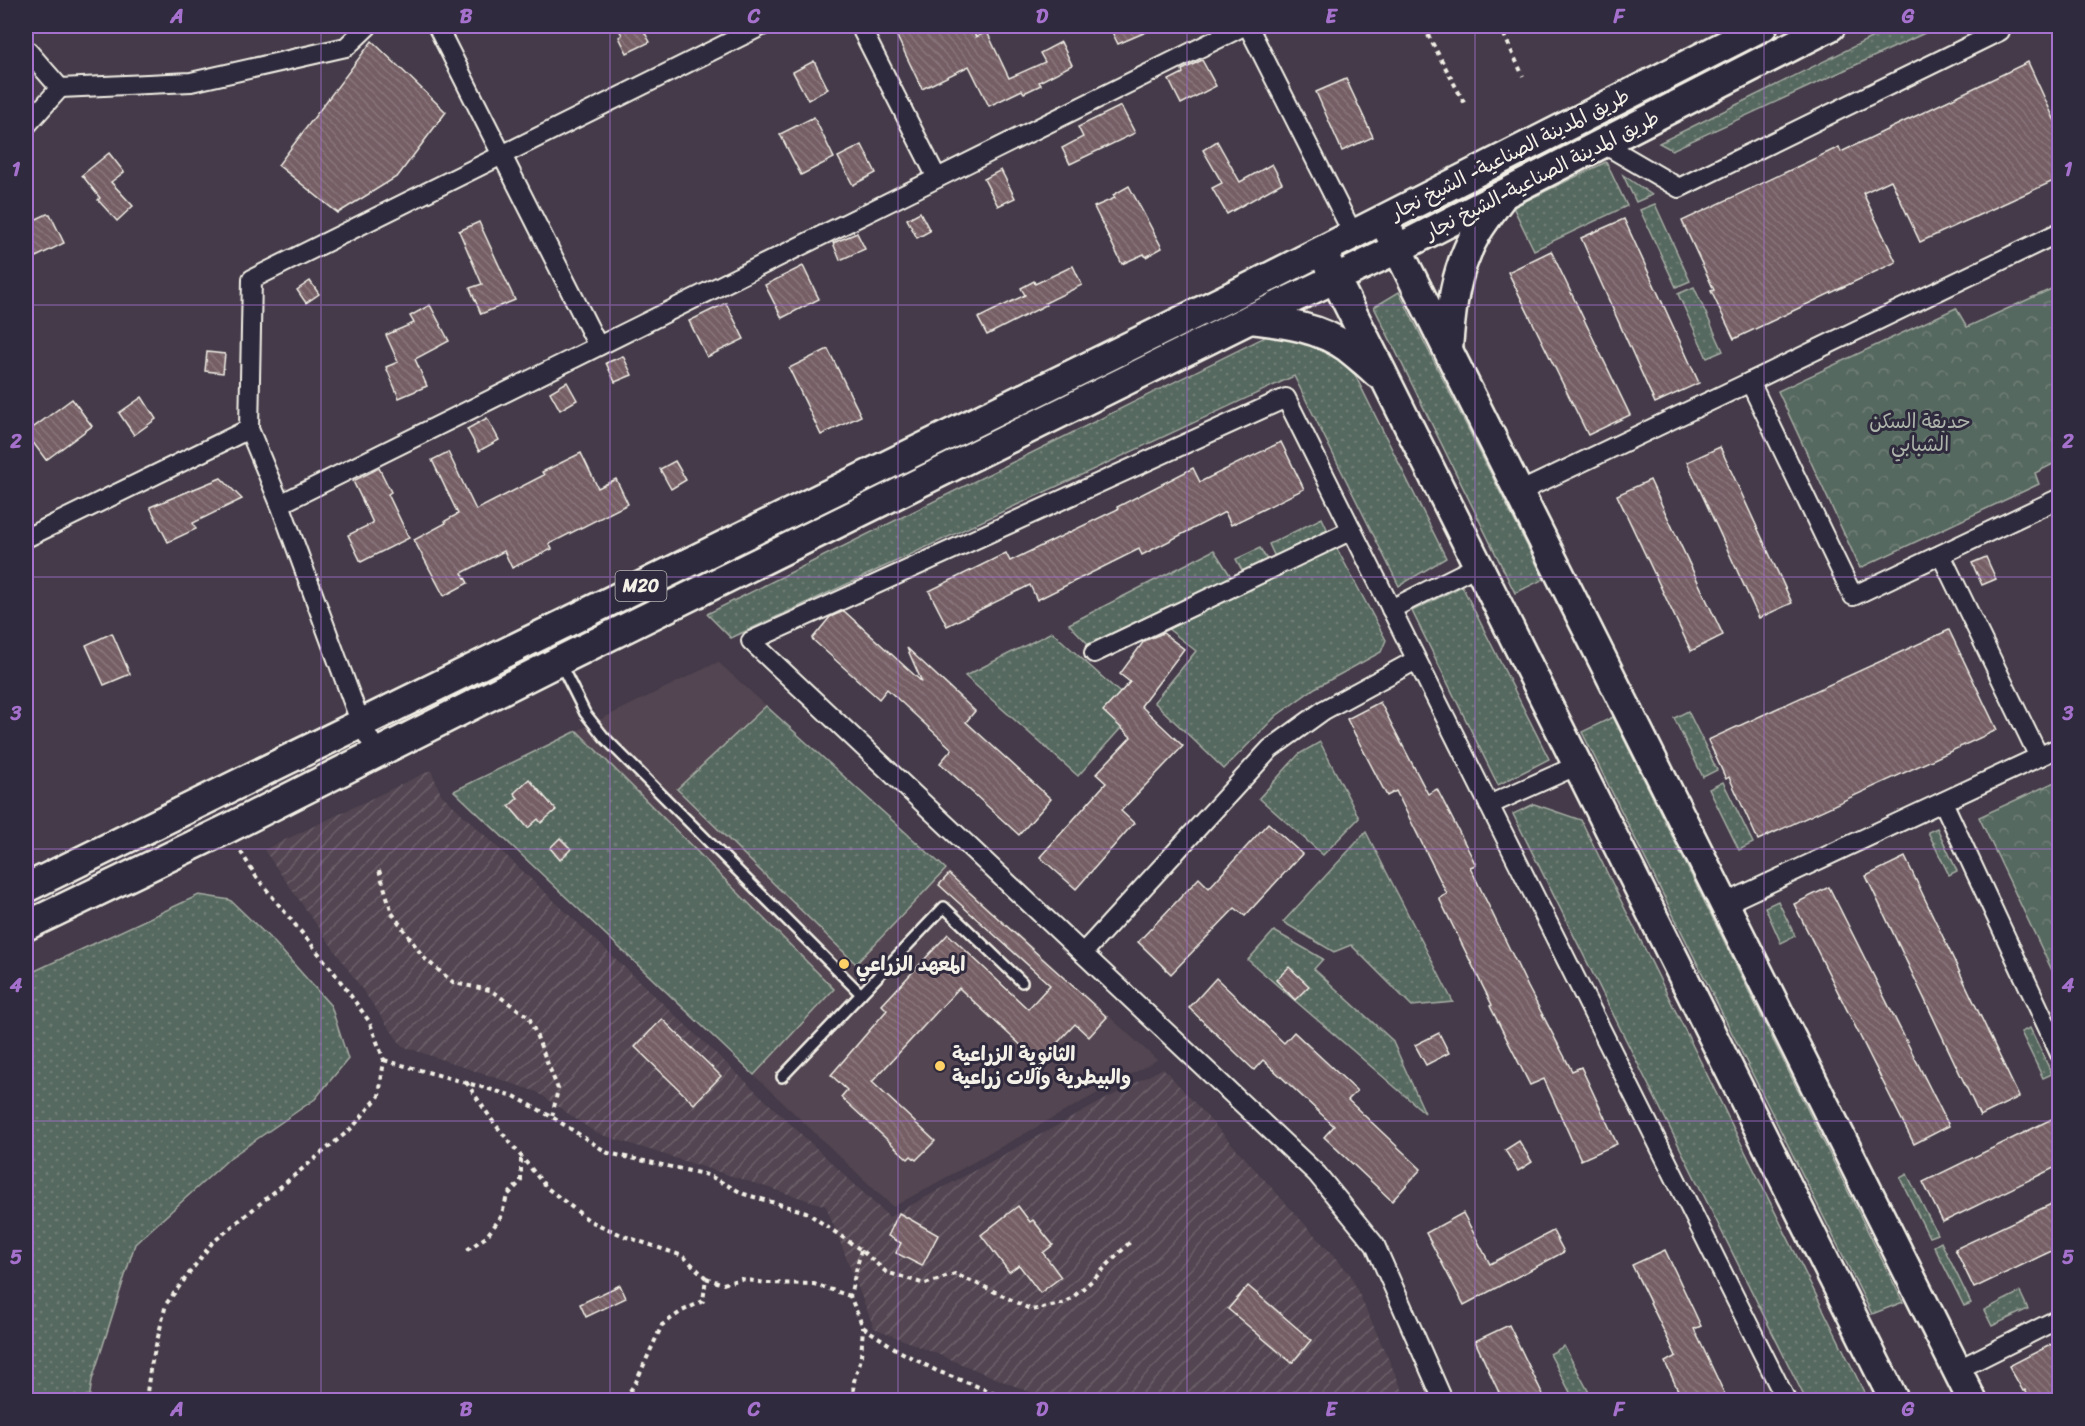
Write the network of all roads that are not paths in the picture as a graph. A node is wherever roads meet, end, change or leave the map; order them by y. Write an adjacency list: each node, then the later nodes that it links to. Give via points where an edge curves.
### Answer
1 (368, 26): 10 (street, via 346,47 190,82)
2 (437, 26): 13 (street)
3 (762, 26): 13 (street)
4 (860, 26): 14 (street)
5 (1246, 26): 14 (street); 18 (street)
6 (1764, 26): 16 (main road, طريق المدينة الصناعية- الشيخ نجار)
7 (1831, 26): 12 (main road, طريق المدينة الصناعية-الشيخ نجار)
8 (2000, 31): 12 (street, via 1679,188)
9 (26, 49): 10 (street)
10 (60, 88): 11 (street)
11 (26, 126)
12 (1602, 143): 15 (main road, طريق المدينة الصناعية-الشيخ نجار)
13 (502, 155): 23 (street); 27 (street, via 252,279)
14 (937, 178): 23 (street)
15 (1502, 196): 19 (main road, طريق المدينة الصناعية-الشيخ نجار); 24 (main road, via 1477,232 1460,270)
16 (1383, 219): 18 (main road, طريق المدينة الصناعية- الشيخ نجار); 19 (main road)
17 (2060, 232): 26 (street)
18 (1353, 234): 20 (main road, طريق المدينة الصناعية- الشيخ نجار)
19 (1397, 249): 21 (main road, طريق المدينة الصناعية-الشيخ نجار); 24 (main road)
20 (1321, 250): 21 (main road); 39 (main road, طريق المدينة الصناعية- الشيخ نجار / M20)
21 (1336, 277): 22 (main road, طريق المدينة الصناعية-الشيخ نجار); 25 (main road)
22 (1250, 319): 25 (main road, via 1288,324 1329,337); 38 (main road, M20)
23 (598, 346): 30 (street)
24 (1448, 350): 28 (main road)
25 (1387, 380): 34 (main road)
26 (1750, 382): 28 (street); 33 (street, via 1853,596)
27 (249, 429): 30 (street); 32 (street)
28 (1519, 492): 47 (main road)
29 (2060, 498): 33 (street)
30 (280, 504): 39 (street)
31 (1352, 530): 35 (street); 36 (street); 49 (street, via 1286,398 752,641)
32 (26, 538)
33 (1941, 555): 42 (street)
34 (1479, 565): 35 (street); 43 (main road)
35 (1391, 609): 37 (street)
36 (1094, 653)
37 (1416, 660): 45 (street); 49 (street, via 1324,710 1270,749)
38 (559, 661): 41 (main road, M20); 51 (lane, via 585,713 604,737)
39 (361, 724): 41 (street); 46 (main road, M20)
40 (2060, 747): 42 (street)
41 (377, 752): 48 (main road, M20)
42 (2039, 757): 44 (street)
43 (1578, 765): 45 (street); 58 (main road)
44 (1943, 802): 47 (street); 52 (street)
45 (1489, 805): 57 (street)
46 (26, 888)
47 (1724, 904): 55 (main road)
48 (26, 926)
49 (1083, 953): 56 (street, via 1317,1174 1375,1245)
50 (1022, 982): 51 (lane, via 944,908)
51 (861, 994): 53 (lane)
52 (2060, 1054)
53 (782, 1077)
54 (2060, 1318): 55 (street)
55 (1957, 1370): 59 (main road)
56 (1443, 1401)
57 (1786, 1401)
58 (1894, 1401)
59 (1972, 1401)

